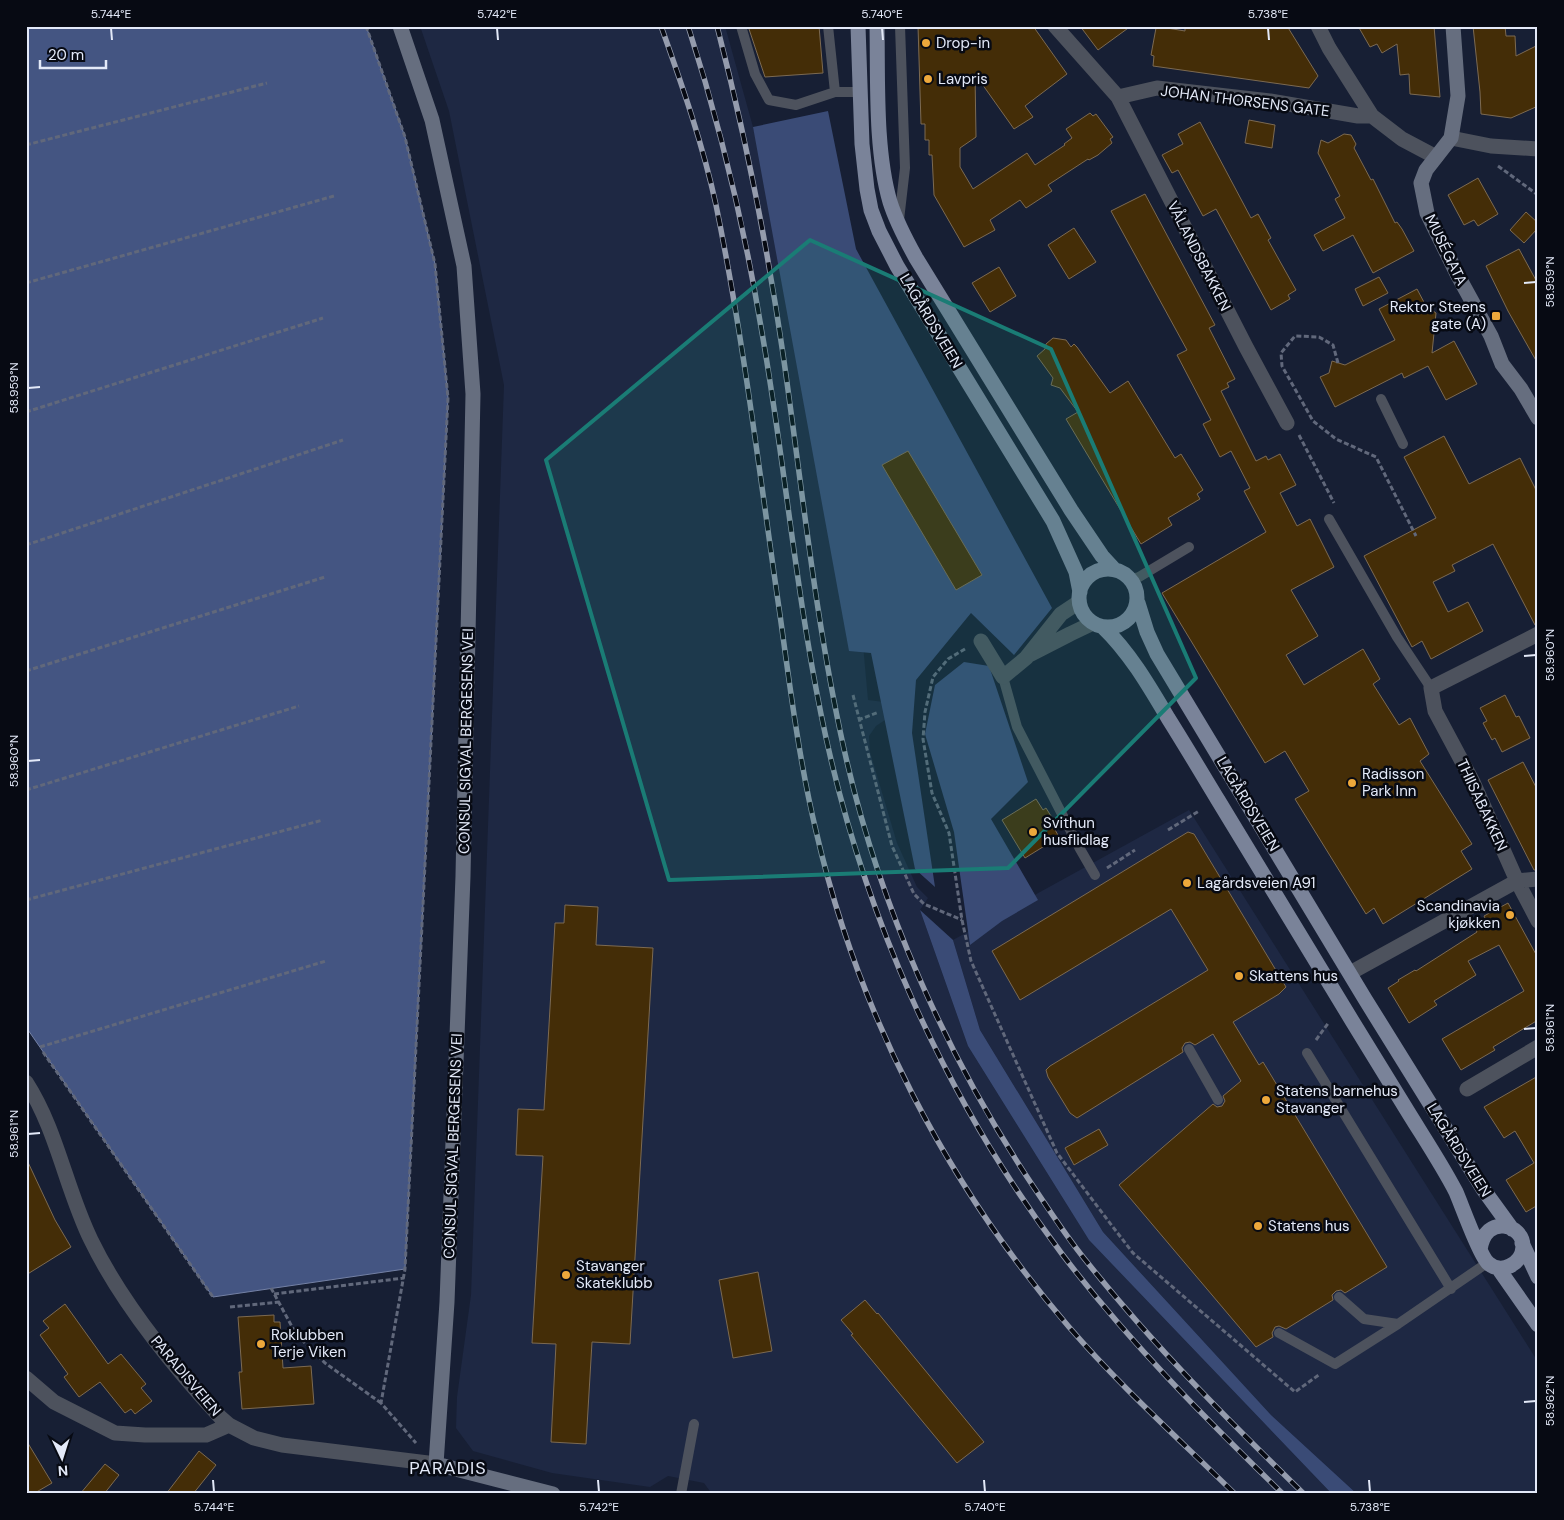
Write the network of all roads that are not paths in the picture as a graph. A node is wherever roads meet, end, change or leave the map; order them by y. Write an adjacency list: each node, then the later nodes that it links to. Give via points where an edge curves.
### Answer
1 (400, 26): 57 (street, CONSUL SIGVAL BERGESENS VEI, via 432,120 464,266 474,394 463,876 447,1302)
2 (741, 26): 10 (lane, via 755,74 769,100 796,105)
3 (828, 26): 10 (lane)
4 (858, 26): 11 (main road, LAGÅRDSVEIEN)
5 (877, 26): 17 (main road, LAGÅRDSVEIEN, via 883,166 890,204)
6 (900, 26): 17 (lane, via 905,168)
7 (1055, 26): 12 (street, VÅLANDSBAKKEN)
8 (1318, 26): 13 (street)
9 (1453, 26): 14 (street, via 1458,96)
10 (835, 92): 11 (lane)
11 (860, 92): 26 (main road, LAGÅRDSVEIEN, via 864,170 879,231 897,266 1053,521 1076,572)
12 (1118, 97): 13 (street, JOHAN THORSENS GATE, via 1157,88); 20 (street, VÅLANDSBAKKEN)
13 (1372, 116): 16 (street, via 1402,139)
14 (1451, 138): 15 (street, via 1491,146); 16 (street, MUSÉGATA)
15 (1538, 149)
16 (1436, 157): 19 (street, MUSÉGATA, via 1421,183 1427,213 1491,336 1502,364)
17 (898, 223): 24 (main road, LAGÅRDSVEIEN, via 916,258 1070,510)
18 (1381, 399): 21 (lane)
19 (1538, 418)
20 (1287, 423)
21 (1403, 444)
22 (1329, 519): 33 (lane, THIISABAKKEN, via 1397,637)
23 (1189, 547): 25 (lane)
24 (1114, 569): 25 (main road); 26 (main road, via 1090,575 1083,582)
25 (1131, 579): 27 (main road)
26 (1079, 597): 28 (main road, via 1086,616); 31 (street)
27 (1138, 603): 28 (main road, via 1135,612 1116,627); 38 (main road, LAGÅRDSVEIEN, via 1146,632 1157,654)
28 (1098, 625): 31 (street, via 1070,634); 47 (main road, LAGÅRDSVEIEN, via 1119,643 1157,699 1445,1172)
29 (1538, 634): 33 (street)
30 (981, 641): 32 (street)
31 (1026, 658): 32 (street)
32 (1003, 677): 34 (lane, via 1017,727)
33 (1431, 688): 36 (street, THIISABAKKEN, via 1435,711 1474,782)
34 (1095, 876)
35 (1538, 878): 36 (street)
36 (1517, 881): 37 (street, THIISABAKKEN); 38 (street)
37 (1538, 921)
38 (1350, 973): 45 (main road, LAGÅRDSVEIEN, via 1483,1189)
39 (1538, 1047): 43 (street)
40 (1189, 1049): 44 (lane)
41 (1307, 1053): 49 (lane)
42 (26, 1082): 56 (street, PARADISVEIEN, via 48,1127 91,1240 118,1286 152,1335)
43 (1467, 1089)
44 (1218, 1100)
45 (1512, 1229): 46 (main road); 47 (main road, via 1497,1226 1482,1239)
46 (1522, 1242): 47 (main road, via 1521,1255 1505,1268); 48 (main road)
47 (1488, 1260): 49 (lane); 52 (main road, LAGÅRDSVEIEN)
48 (1538, 1277)
49 (1451, 1288): 51 (lane)
50 (1339, 1297): 51 (lane, via 1364,1319)
51 (1398, 1324): 53 (lane, via 1334,1364)
52 (1538, 1325)
53 (1279, 1333)
54 (26, 1378): 56 (street, via 54,1402 115,1433 206,1435)
55 (694, 1424): 59 (lane)
56 (229, 1425): 57 (street, PARADISVEIEN, via 254,1438 282,1445)
57 (436, 1464): 58 (street, PARADISVEIEN)
58 (553, 1494)
59 (681, 1494)

